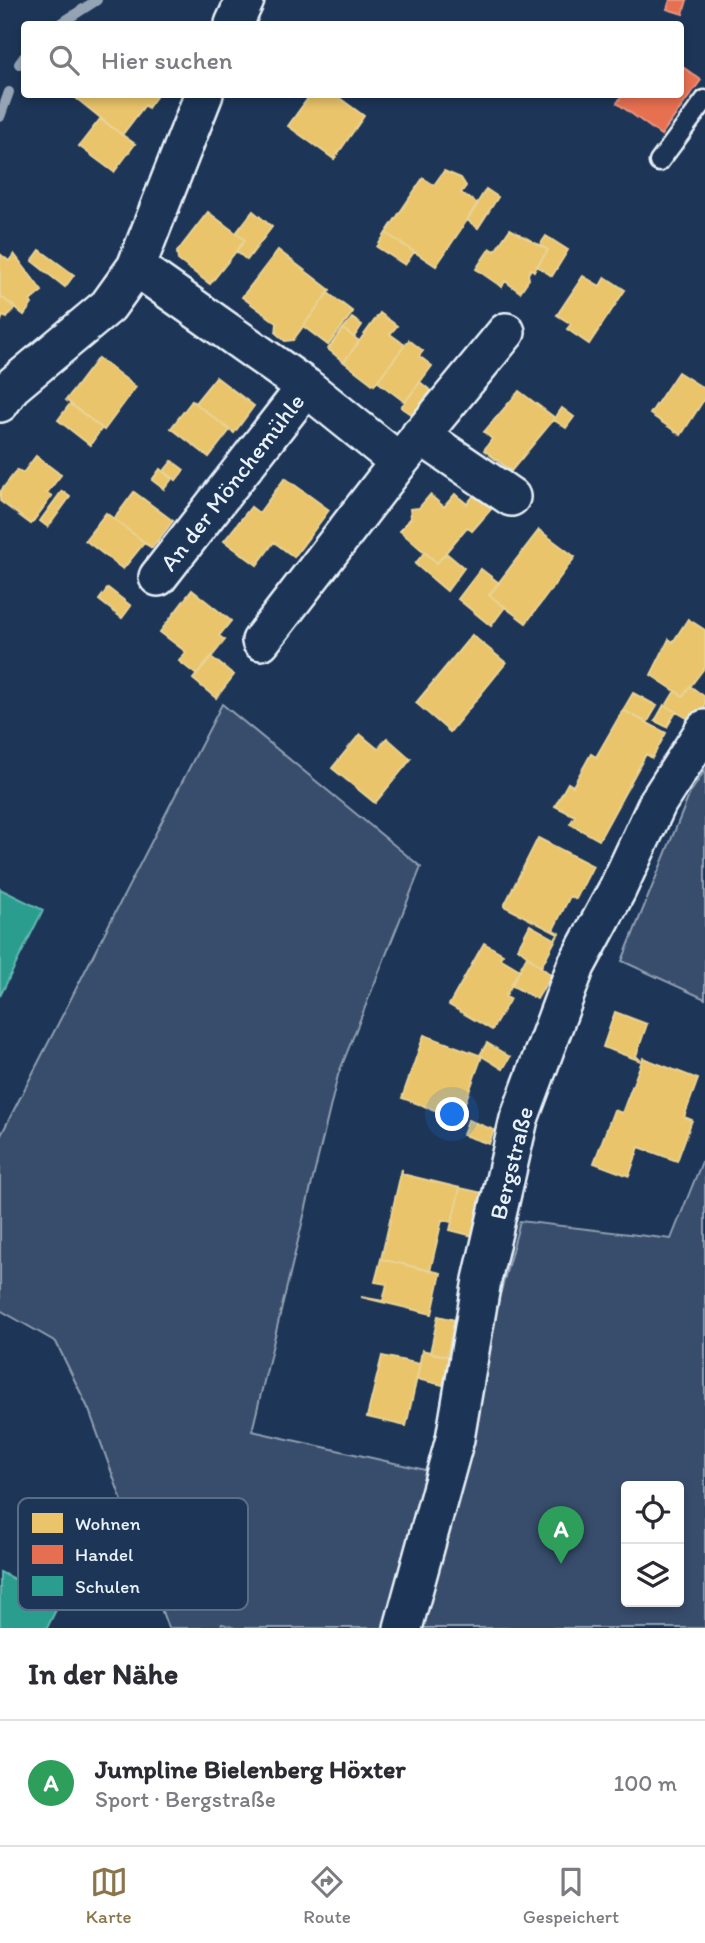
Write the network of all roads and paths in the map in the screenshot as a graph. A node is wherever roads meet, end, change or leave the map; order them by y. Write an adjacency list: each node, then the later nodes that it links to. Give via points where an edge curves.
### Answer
1 (245, 0): 2 (street)
2 (235, 21)
3 (202, 98): 6 (street)
4 (705, 100): 5 (lane)
5 (659, 162)
6 (136, 267): 8 (street, An der Mönchemühle); 9 (street, via 108,306 11,387)
7 (506, 332): 10 (street)
8 (306, 387): 10 (street, An der Mönchemühle); 12 (street, An der Mönchemühle)
9 (0, 402)
10 (410, 449): 11 (street, An der Mönchemühle); 13 (street)
11 (511, 497)
12 (158, 578)
13 (261, 641)
14 (705, 729): 15 (street, Bergstraße, via 658,802 576,966 519,1119 482,1279 455,1439)
15 (403, 1628)

